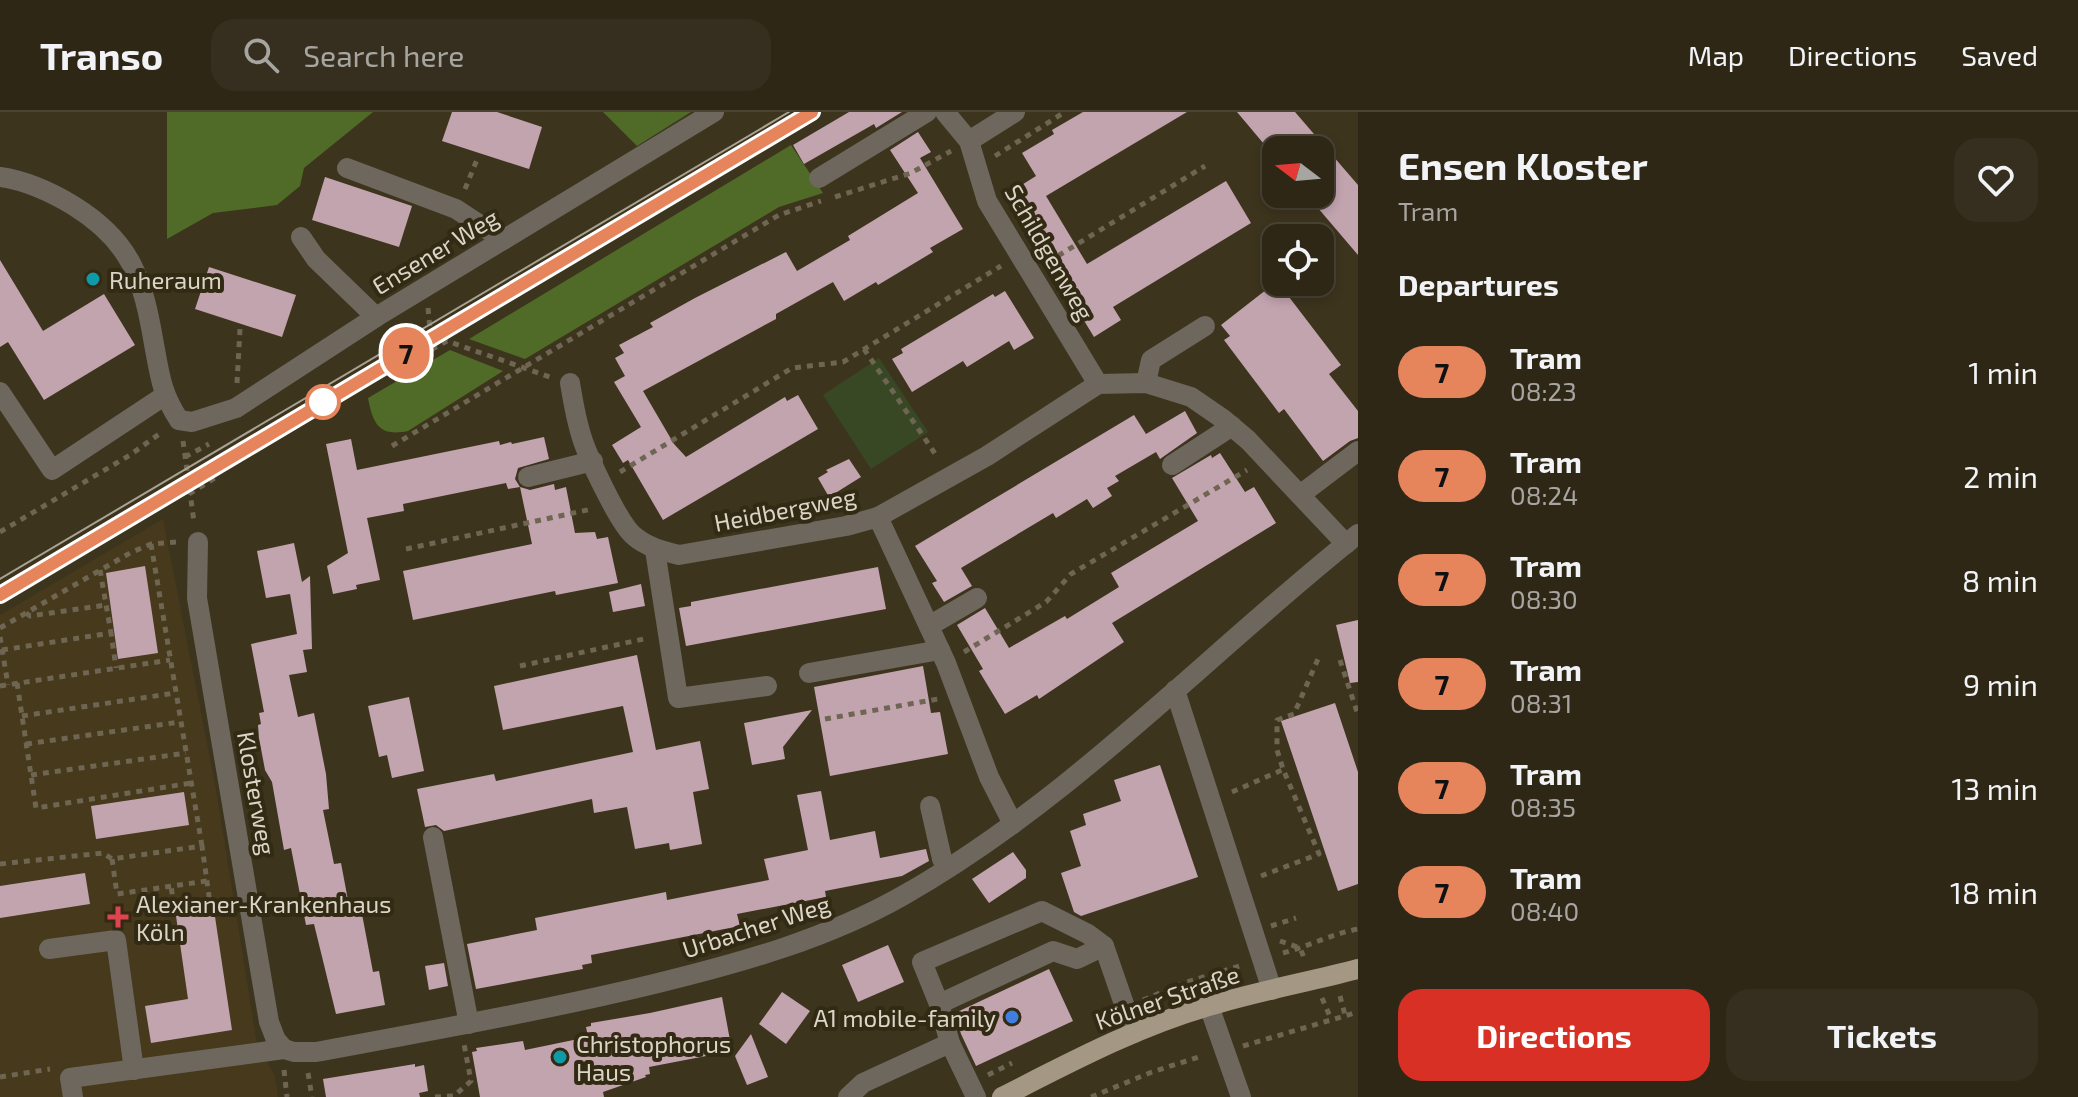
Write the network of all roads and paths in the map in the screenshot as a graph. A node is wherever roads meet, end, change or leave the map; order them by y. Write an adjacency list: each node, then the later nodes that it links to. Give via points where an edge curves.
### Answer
1 (714, 112): 15 (street, Ensener Weg)
2 (927, 112): 12 (street)
3 (945, 112): 6 (street)
4 (1015, 112): 6 (street)
5 (1065, 112): 10 (path)
6 (969, 141): 10 (street, Schildgenweg); 25 (path, via 911,173 779,215)
7 (478, 157): 13 (path)
8 (1205, 166): 17 (path)
9 (347, 168): 13 (street)
10 (976, 168): 16 (street, Schildgenweg, via 987,201)
11 (0, 177): 30 (street, via 51,192 114,236 137,271)
12 (819, 178)
13 (456, 209): 15 (street)
14 (301, 237): 19 (street, via 316,259)
15 (503, 240): 19 (street, Ensener Weg)
16 (1019, 255): 17 (street, Schildgenweg); 22 (path)
17 (1030, 273): 28 (street, Schildgenweg)
18 (431, 315): 23 (path)
19 (376, 317): 31 (street, Ensener Weg)
20 (1205, 326): 27 (street, via 1151,360)
21 (240, 329): 31 (path)
22 (864, 349): 42 (path); 44 (path, via 843,362 792,368)
23 (432, 350): 24 (path); 25 (path, via 447,341)
24 (421, 355)
25 (524, 368): 26 (path); 35 (path)
26 (570, 383): 39 (street)
27 (1146, 383): 28 (street); 33 (street, via 1191,397)
28 (1098, 384): 42 (street)
29 (0, 392): 30 (street, via 52,470)
30 (164, 396): 32 (street)
31 (236, 408): 32 (street, Ensener Weg, via 192,422)
32 (179, 420): 37 (path); 50 (path)
33 (1232, 426): 38 (street); 40 (street)
34 (209, 444): 37 (path)
35 (392, 446)
36 (1358, 451): 46 (street)
37 (185, 457): 45 (path)
38 (1267, 459): 46 (street); 66 (path, via 1071,574 1046,602)
39 (593, 461): 43 (street); 44 (street)
40 (1172, 465)
41 (218, 476): 45 (path)
42 (950, 476): 49 (street)
43 (528, 477)
44 (603, 483): 47 (street)
45 (189, 494): 48 (path)
46 (1300, 495): 51 (street)
47 (614, 505): 54 (path); 55 (street, via 631,535)
48 (191, 507)
49 (878, 517): 55 (street, Heidbergweg, via 679,555); 60 (street, Heidbergweg)
50 (0, 532)
51 (1352, 539): 77 (street, Urbacher Weg)
52 (198, 542): 53 (path); 111 (street, Klosterweg, via 197,598 269,1022)
53 (151, 544): 56 (path); 68 (path)
54 (406, 549)
55 (655, 550): 63 (street)
56 (100, 570): 58 (path); 59 (path)
57 (977, 598): 60 (street)
58 (106, 605): 59 (path); 62 (path)
59 (26, 613): 61 (path)
60 (929, 626): 66 (street, Heidbergweg)
61 (0, 628)
62 (111, 633): 65 (path); 71 (path)
63 (668, 634): 70 (path); 76 (street, via 678,698)
64 (0, 637): 65 (path)
65 (2, 650): 74 (path)
66 (943, 657): 72 (street); 79 (street, Heidbergweg)
67 (1318, 659): 86 (path, via 1294,714 1277,720)
68 (170, 660): 71 (path); 78 (path)
69 (1340, 660): 80 (path)
70 (520, 666)
71 (116, 668): 73 (path)
72 (809, 673)
73 (17, 683): 74 (path); 81 (path)
74 (8, 685): 75 (path)
75 (0, 686)
76 (767, 686)
77 (1175, 690): 91 (street, Urbacher Weg); 105 (street)
78 (175, 692): 81 (path); 83 (path)
79 (960, 695): 82 (path); 91 (street, Heidbergweg, via 989,777)
80 (1358, 715)
81 (22, 716): 84 (path)
82 (825, 719)
83 (180, 722): 84 (path); 85 (path)
84 (26, 744): 87 (path)
85 (186, 753): 87 (path); 88 (path)
86 (1283, 769): 89 (path); 97 (path, via 1319,854)
87 (31, 775): 88 (path, via 36,808)
88 (191, 783): 93 (path)
89 (1232, 792)
90 (930, 806): 96 (street)
91 (1013, 824): 96 (street, Urbacher Weg)
92 (433, 837): 108 (street)
93 (202, 846): 94 (path); 98 (path)
94 (112, 859): 95 (path, via 103,853); 99 (path, via 117,894)
95 (0, 864)
96 (948, 868): 108 (street, Urbacher Weg, via 835,930 772,953 618,993)
97 (1261, 876)
98 (207, 881): 99 (path); 99 (path, via 210,903 174,907)
99 (171, 886)
100 (1358, 929): 101 (path)
101 (1325, 941)
102 (1104, 946): 106 (street, via 1077,959 1053,951); 106 (street, via 1042,911 922,962); 109 (street)
103 (49, 949): 112 (street, via 116,940)
104 (1358, 969): 105 (main road, Kölner Straße)
105 (1272, 990): 107 (main road, Kölner Straße)
106 (939, 1004): 110 (street)
107 (1209, 1006): 109 (main road, Kölner Straße); 119 (street)
108 (465, 1024): 111 (street, Urbacher Weg, via 316,1052); 113 (path, via 471,1081)
109 (1134, 1033): 118 (main road, Kölner Straße)
110 (950, 1043): 116 (street, via 863,1083); 117 (street)
111 (284, 1049): 112 (street, Urbacher Weg)
112 (134, 1070): 114 (street, Urbacher Weg, via 70,1078)
113 (454, 1096): 115 (path)
114 (73, 1097)
115 (435, 1097)
116 (848, 1097)
117 (976, 1097)
118 (1002, 1097)
119 (1241, 1097)

